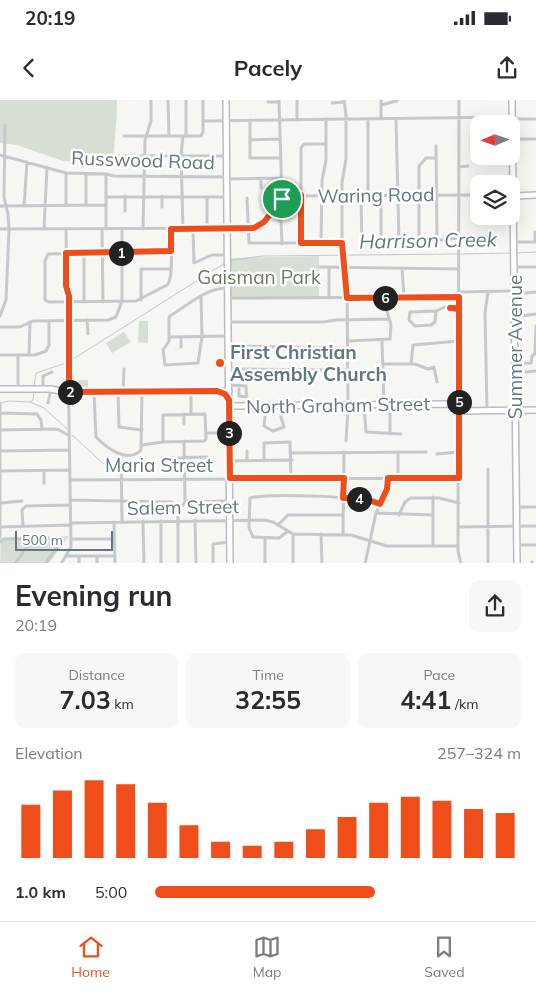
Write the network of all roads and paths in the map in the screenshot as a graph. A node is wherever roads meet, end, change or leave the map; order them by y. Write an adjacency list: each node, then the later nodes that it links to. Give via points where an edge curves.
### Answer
1 (151, 100): 33 (street, via 151,121)
2 (168, 100): 34 (street)
3 (186, 100): 35 (street)
4 (203, 100): 30 (street)
5 (226, 100): 26 (main road)
6 (297, 100): 29 (street)
7 (381, 100): 15 (street)
8 (459, 100): 17 (street)
9 (512, 100): 16 (main road, Summer Avenue)
10 (279, 101): 13 (street); 28 (street)
11 (344, 101): 14 (street); 21 (street)
12 (397, 101): 15 (street)
13 (268, 102)
14 (332, 103)
15 (381, 105): 23 (street)
16 (512, 115)
17 (459, 118): 18 (street); 24 (street); 52 (street)
18 (470, 118)
19 (520, 118): 25 (street)
20 (326, 119): 21 (street); 29 (street); 40 (street)
21 (346, 119): 22 (street); 68 (street, via 346,159)
22 (368, 119): 23 (street); 70 (street)
23 (381, 119): 24 (street)
24 (396, 119): 62 (street)
25 (536, 119)
26 (226, 120): 27 (street); 30 (street); 46 (main road)
27 (250, 120): 28 (street); 39 (street)
28 (279, 120): 29 (street); 36 (street)
29 (297, 120)
30 (203, 121): 35 (street, via 202,136)
31 (5, 125): 42 (street)
32 (124, 136): 33 (street)
33 (146, 136): 34 (street); 45 (street)
34 (169, 136): 35 (street)
35 (185, 136): 43 (street)
36 (279, 139): 39 (street); 47 (street)
37 (520, 139): 38 (street)
38 (536, 139)
39 (250, 140): 47 (street, via 250,158)
40 (326, 144): 66 (street, via 302,146); 67 (street)
41 (436, 146): 48 (street)
42 (2, 155): 49 (street, Russwood Road); 89 (street)
43 (181, 155): 45 (street); 46 (street); 57 (street)
44 (117, 156): 45 (street)
45 (145, 156): 56 (street)
46 (227, 156): 58 (main road)
47 (279, 158): 59 (street)
48 (436, 158): 63 (street, via 426,158 419,166); 64 (street)
49 (27, 162): 51 (street, Russwood Road); 90 (street)
50 (468, 166): 52 (street)
51 (46, 167): 53 (street, Russwood Road); 84 (street)
52 (459, 167): 65 (street)
53 (66, 173): 54 (street, Russwood Road); 85 (street)
54 (86, 174): 55 (street, Russwood Road); 86 (street)
55 (106, 174): 56 (street, Russwood Road); 78 (street)
56 (146, 176): 57 (street, Russwood Road); 75 (street)
57 (182, 177): 58 (street, Russwood Road); 81 (street)
58 (227, 178): 60 (street, Russwood Road); 80 (main road)
59 (280, 178): 60 (street, Russwood Road); 83 (street)
60 (261, 179): 61 (street)
61 (261, 188)
62 (398, 194): 63 (street, Waring Road); 71 (street, Waring Road); 112 (street)
63 (418, 194): 64 (street, Waring Road); 113 (street)
64 (437, 194): 65 (street, Waring Road); 111 (street)
65 (459, 194): 72 (street, Waring Road); 110 (street)
66 (301, 195): 67 (street, Waring Road); 83 (street, Waring Road); 116 (street)
67 (321, 195): 68 (street, Waring Road); 117 (street)
68 (341, 195): 69 (street, Waring Road); 118 (street)
69 (361, 195): 70 (street, Waring Road); 120 (street)
70 (368, 195): 71 (street, Waring Road)
71 (381, 195): 112 (street, via 382,240)
72 (470, 195)
73 (536, 195): 77 (main road)
74 (125, 196): 75 (street); 78 (street); 93 (street)
75 (144, 196): 76 (street); 101 (street)
76 (162, 196): 81 (street); 91 (street)
77 (520, 196)
78 (106, 197): 87 (street)
79 (207, 197): 80 (street); 81 (street); 105 (street)
80 (228, 197): 106 (main road)
81 (183, 198): 103 (street)
82 (247, 198): 96 (street)
83 (282, 199): 94 (street)
84 (45, 205): 85 (street); 90 (street); 97 (street)
85 (66, 205): 86 (street)
86 (86, 205): 87 (street)
87 (106, 205): 99 (street)
88 (0, 206): 89 (street)
89 (6, 206): 90 (street); 108 (street)
90 (24, 206)
91 (162, 207)
92 (265, 208): 94 (street)
93 (125, 211)
94 (272, 213): 96 (street, via 261,224); 119 (street, via 281,221)
95 (513, 225): 114 (main road, Summer Avenue)
96 (248, 228): 106 (street); 119 (street, via 249,243)
97 (44, 229): 98 (street); 108 (street)
98 (66, 229): 99 (street); 122 (street)
99 (104, 229): 100 (street); 124 (street)
100 (122, 229): 101 (street); 125 (street)
101 (143, 229): 102 (street)
102 (171, 229): 103 (street); 121 (street)
103 (183, 229): 104 (street)
104 (193, 229): 105 (street); 126 (street, via 194,262)
105 (207, 229): 106 (street)
106 (228, 229): 126 (main road)
107 (0, 230): 108 (street)
108 (9, 230): 157 (street, via 6,300)
109 (535, 232): 115 (street)
110 (459, 238): 111 (street); 135 (street)
111 (437, 240): 113 (street)
112 (399, 241): 113 (street)
113 (419, 241)
114 (513, 242): 115 (street); 131 (main road, Summer Avenue)
115 (535, 242)
116 (301, 243): 117 (street); 119 (street)
117 (322, 243): 118 (street)
118 (342, 243): 129 (street)
119 (282, 244)
120 (362, 250)
121 (171, 251): 125 (street); 132 (street)
122 (66, 253): 123 (street); 150 (street); 150 (street, via 47,255 46,301)
123 (84, 253): 124 (street); 151 (street)
124 (102, 253): 125 (street); 152 (street)
125 (122, 253): 153 (street)
126 (228, 255): 137 (main road)
127 (536, 266): 131 (street)
128 (329, 267): 129 (street); 133 (street); 145 (street)
129 (344, 267): 130 (street); 146 (street)
130 (382, 267): 134 (street); 136 (street)
131 (514, 267): 140 (main road, Summer Avenue)
132 (171, 268): 149 (street, via 170,283); 149 (street, via 141,269)
133 (320, 268)
134 (402, 268): 135 (street); 148 (street)
135 (459, 269): 138 (street)
136 (382, 273)
137 (228, 288): 142 (street, via 213,289); 144 (main road)
138 (459, 292): 139 (street); 143 (street)
139 (488, 292): 140 (street); 219 (street, via 485,313)
140 (514, 292): 141 (street); 158 (main road, Summer Avenue)
141 (536, 292)
142 (201, 296): 169 (street); 171 (street, via 169,318)
143 (459, 297): 148 (street); 154 (street)
144 (228, 298): 145 (street); 165 (main road)
145 (329, 298): 146 (street)
146 (347, 298): 147 (street); 161 (street)
147 (383, 298): 148 (street); 159 (street)
148 (404, 298)
149 (141, 300): 153 (street)
150 (69, 302): 151 (street); 162 (street)
151 (84, 302): 152 (street)
152 (103, 302): 153 (street)
153 (122, 302): 160 (street, via 112,319)
154 (459, 309): 155 (street, via 444,307); 175 (street)
155 (436, 311): 155 (street, via 433,325 418,326 409,321 408,313)
156 (536, 314): 158 (street)
157 (0, 316)
158 (514, 317): 185 (main road, Summer Avenue)
159 (389, 319): 161 (street); 174 (street, via 391,339)
160 (87, 320): 162 (street); 168 (street)
161 (347, 320): 165 (street); 173 (street)
162 (69, 321): 164 (street); 200 (street)
163 (30, 322): 164 (street); 167 (street, via 20,327); 182 (street)
164 (49, 322): 182 (street, via 46,352)
165 (229, 322): 170 (main road)
166 (536, 326): 179 (street)
167 (0, 327)
168 (88, 334)
169 (202, 336): 170 (street); 171 (street, via 198,364 164,365 163,350); 172 (street)
170 (229, 336): 176 (main road)
171 (169, 337): 172 (street)
172 (181, 337): 177 (street)
173 (348, 341): 174 (street); 178 (street)
174 (382, 341): 183 (street)
175 (459, 342): 184 (street, via 413,345); 216 (street)
176 (229, 346): 178 (street); 187 (main road)
177 (181, 347)
178 (348, 348): 188 (street)
179 (535, 353): 185 (street, via 531,363)
180 (0, 355): 181 (street)
181 (18, 355): 182 (street); 194 (street)
182 (30, 355)
183 (383, 364): 184 (street); 211 (street)
184 (411, 364): 192 (street, via 426,369 435,367)
185 (518, 364): 191 (main road, Summer Avenue)
186 (124, 369): 202 (street)
187 (229, 369): 188 (street); 196 (main road)
188 (348, 370): 214 (street)
189 (536, 371): 191 (street)
190 (52, 372): 195 (street, via 43,376)
191 (517, 373): 217 (main road, Summer Avenue)
192 (437, 382)
193 (239, 385): 196 (street); 205 (street, via 246,386); 205 (street, via 239,396)
194 (18, 388): 195 (main road, North Graham Street); 197 (main road, North Graham Street)
195 (43, 388): 198 (main road, North Graham Street)
196 (229, 388): 199 (main road, North Graham Street); 206 (main road)
197 (0, 389)
198 (51, 389): 200 (main road, North Graham Street); 208 (street)
199 (217, 391): 204 (main road, North Graham Street); 206 (main road, via 225,394)
200 (69, 392): 201 (main road, North Graham Street); 231 (street)
201 (94, 392): 202 (main road, North Graham Street); 244 (street, via 96,437 110,451)
202 (120, 392): 203 (main road, North Graham Street); 226 (street, via 119,427)
203 (142, 392): 204 (main road, North Graham Street); 226 (street)
204 (190, 392): 222 (street)
205 (246, 396): 212 (street)
206 (229, 401): 212 (main road, North Graham Street); 228 (main road)
207 (0, 403): 215 (street)
208 (48, 403)
209 (282, 405): 213 (main road, North Graham Street); 213 (street, via 280,416 284,426 274,431 264,426); 214 (main road, North Graham Street)
210 (364, 405): 211 (main road, North Graham Street); 214 (main road, North Graham Street); 229 (street, via 365,432)
211 (387, 405): 216 (main road, North Graham Street, via 449,404); 229 (street)
212 (247, 406): 213 (main road, North Graham Street)
213 (266, 406)
214 (348, 406): 233 (street)
215 (0, 408): 220 (street)
216 (459, 409): 219 (main road, North Graham Street); 242 (street)
217 (515, 410): 218 (main road, North Graham Street); 219 (main road, North Graham Street); 279 (main road, Summer Avenue)
218 (536, 410)
219 (487, 411)
220 (0, 413): 224 (street, via 37,414); 225 (street)
221 (184, 414): 222 (street); 223 (street); 234 (street, via 163,415)
222 (191, 414): 227 (street, via 204,414)
223 (184, 424)
224 (42, 429): 225 (street); 231 (street, via 61,430)
225 (0, 430): 237 (street)
226 (142, 430): 235 (street)
227 (206, 433): 228 (street); 232 (street, via 206,439)
228 (229, 433): 252 (main road)
229 (390, 434): 230 (street)
230 (401, 434)
231 (69, 435): 236 (street)
232 (184, 441): 234 (street); 248 (street)
233 (346, 441)
234 (163, 442): 235 (street)
235 (142, 445): 244 (street, via 139,452)
236 (69, 450): 237 (street); 254 (street)
237 (0, 451): 255 (street)
238 (247, 451): 249 (street)
239 (344, 452): 240 (street); 243 (street); 259 (street)
240 (398, 452): 241 (street); 261 (street)
241 (426, 452)
242 (459, 452): 245 (street); 262 (street)
243 (292, 453): 250 (street, via 291,443 272,442 264,444); 251 (street)
244 (121, 454): 265 (street)
245 (437, 454)
246 (207, 457): 248 (street)
247 (162, 458): 248 (street)
248 (184, 458): 263 (street)
249 (247, 460): 250 (street); 252 (street)
250 (264, 460): 251 (street)
251 (292, 460): 258 (street)
252 (229, 461): 257 (main road)
253 (488, 469): 296 (street)
254 (70, 470): 256 (street); 264 (street)
255 (0, 471): 256 (street); 272 (street)
256 (44, 471): 266 (street)
257 (230, 478): 258 (street, Maria Street); 263 (street, Maria Street); 271 (main road)
258 (292, 478): 259 (street, Maria Street)
259 (344, 478): 260 (street, Maria Street); 268 (street)
260 (388, 478): 261 (street, Maria Street); 276 (street)
261 (398, 478): 262 (street, Maria Street)
262 (459, 478): 275 (street)
263 (184, 479): 265 (street, Maria Street); 274 (street)
264 (70, 480): 265 (street, Maria Street); 269 (street)
265 (121, 480): 273 (street)
266 (44, 483)
267 (433, 497): 275 (street); 283 (street, via 408,499); 284 (street)
268 (343, 498): 276 (street, via 366,499); 282 (street); 287 (street, via 252,497 249,499)
269 (70, 500): 273 (street); 277 (street)
270 (22, 501): 272 (street)
271 (230, 501): 274 (street); 286 (main road)
272 (0, 502): 299 (street)
273 (122, 502): 278 (street, via 171,502); 288 (street)
274 (185, 502): 278 (street)
275 (459, 503): 300 (street)
276 (380, 504): 281 (street)
277 (70, 505): 293 (street); 295 (street, via 26,506 22,510)
278 (180, 506): 291 (street)
279 (516, 507): 280 (street); 297 (main road, Summer Avenue)
280 (536, 507)
281 (376, 513): 283 (street); 312 (street)
282 (343, 515): 294 (street, via 288,515); 304 (street)
283 (399, 515): 284 (street)
284 (433, 515): 315 (street)
285 (195, 520): 286 (street, Salem Street); 291 (street, Salem Street); 330 (street)
286 (230, 520): 287 (street, Salem Street); 311 (main road)
287 (249, 520): 294 (street, Salem Street, via 267,520); 307 (street, via 252,536)
288 (122, 521): 289 (street, Salem Street); 292 (street, Salem Street)
289 (143, 521): 290 (street, Salem Street); 327 (street)
290 (161, 521): 291 (street, Salem Street); 328 (street)
291 (178, 521): 329 (street)
292 (114, 522): 293 (street, Salem Street); 309 (street)
293 (71, 524): 295 (street, Salem Street); 308 (street)
294 (278, 525): 301 (street, Salem Street)
295 (23, 526): 299 (street, Salem Street)
296 (488, 526): 297 (street); 300 (street); 338 (street)
297 (516, 526): 298 (street); 313 (main road, Summer Avenue)
298 (536, 526)
299 (0, 527): 305 (street)
300 (459, 527): 316 (street)
301 (288, 532): 302 (street, Salem Street); 307 (street, via 282,537)
302 (293, 534): 303 (street); 334 (street)
303 (321, 534): 304 (street); 335 (street)
304 (343, 534): 312 (street)
305 (0, 537)
306 (33, 538): 310 (street); 321 (street); 322 (street, via 60,539 60,544)
307 (265, 538): 333 (street)
308 (71, 539): 309 (street); 317 (street, via 72,547)
309 (114, 539): 320 (street)
310 (0, 542)
311 (230, 542): 331 (street, via 213,544); 332 (main road)
312 (370, 542): 315 (street, via 387,546); 336 (street)
313 (516, 545): 314 (street); 339 (main road, Summer Avenue)
314 (536, 545)
315 (433, 546): 316 (street)
316 (458, 546): 337 (street)
317 (67, 556): 318 (street); 323 (street)
318 (79, 556): 319 (street); 324 (street)
319 (97, 556): 320 (street); 325 (street)
320 (115, 556): 326 (street)
321 (16, 563)
322 (46, 563)
323 (62, 563)
324 (79, 563)
325 (97, 563)
326 (115, 563)
327 (144, 563)
328 (161, 563)
329 (178, 563)
330 (196, 563)
331 (213, 563)
332 (230, 563)
333 (265, 563)
334 (293, 563)
335 (322, 563)
336 (365, 563)
337 (461, 563)
338 (488, 563)
339 (517, 563)

